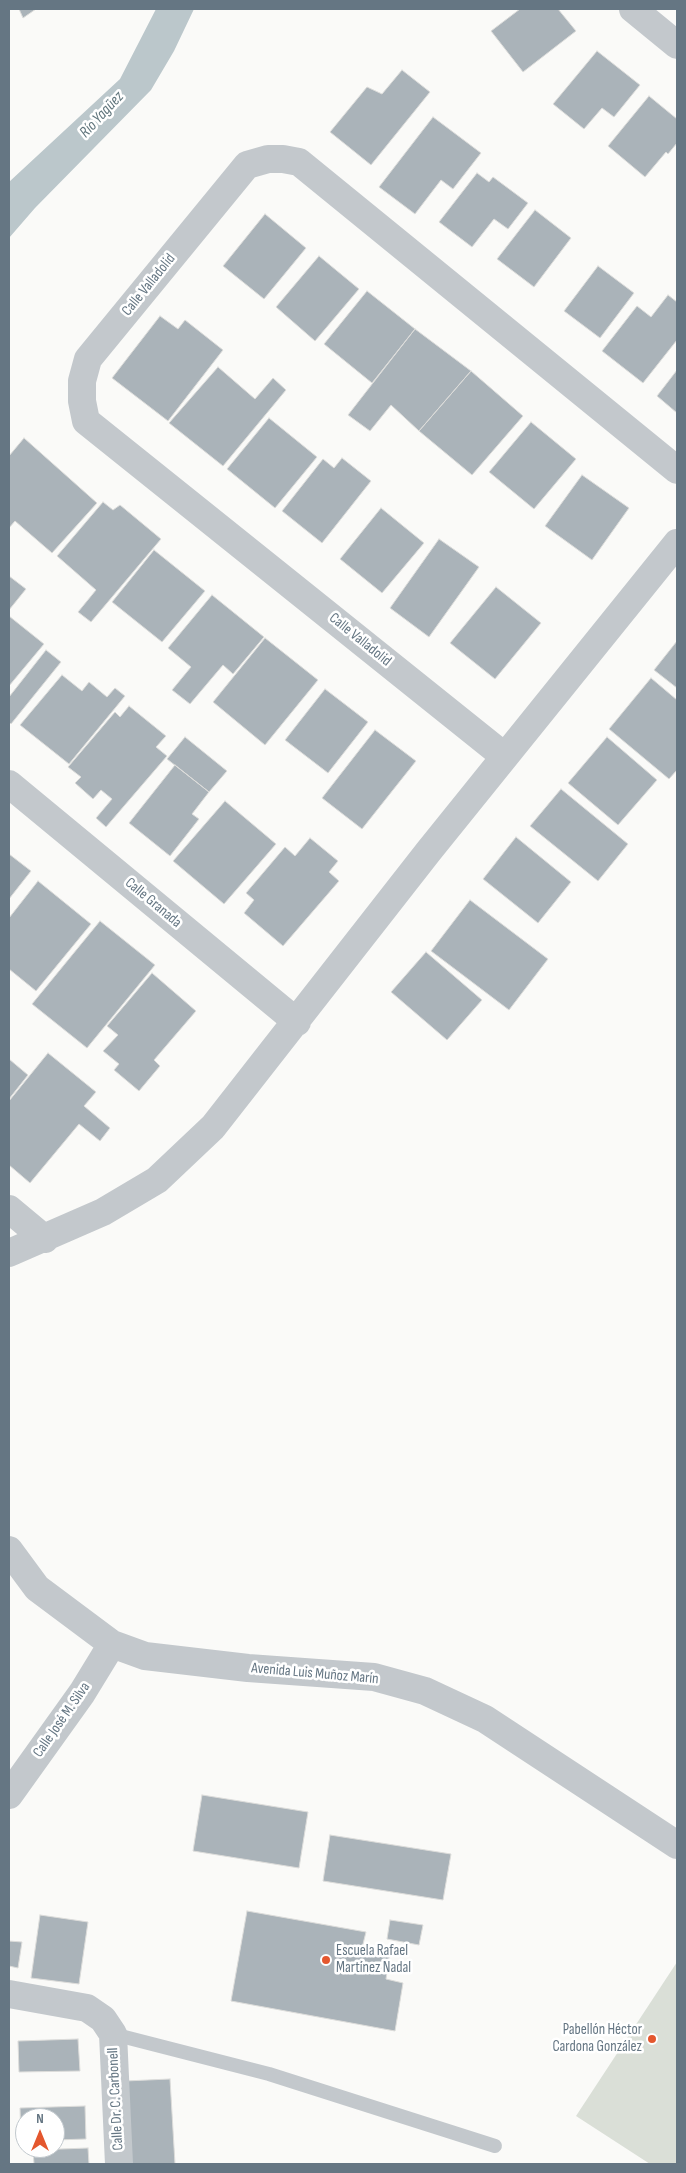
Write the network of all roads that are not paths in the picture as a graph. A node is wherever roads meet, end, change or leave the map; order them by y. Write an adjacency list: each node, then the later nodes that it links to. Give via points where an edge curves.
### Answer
1 (633, 9): 2 (street)
2 (677, 45)
3 (677, 470): 5 (street, Calle Valladolid, via 299,162 268,159 247,165 88,359 82,382 86,421)
4 (677, 543): 5 (street)
5 (504, 756): 7 (street)
6 (9, 784): 7 (street, Calle Granada)
7 (297, 1022): 9 (street, via 213,1127 156,1180 103,1212)
8 (9, 1209): 9 (street)
9 (45, 1239): 10 (street)
10 (9, 1253)
11 (9, 1550): 12 (street, Avenida Luis Muñoz Marín, via 37,1588)
12 (112, 1644): 13 (street, Calle José M. Silva, via 82,1693); 14 (street, Avenida Luis Muñoz Marín, via 145,1656 248,1668 374,1677 425,1691 485,1719)
13 (9, 1795)
14 (677, 1845)
15 (9, 1994): 16 (street, via 88,2008 103,2019)
16 (113, 2034): 17 (lane, via 269,2074); 18 (street, Calle Dr. C. Carbonell)
17 (495, 2146)
18 (119, 2164)

